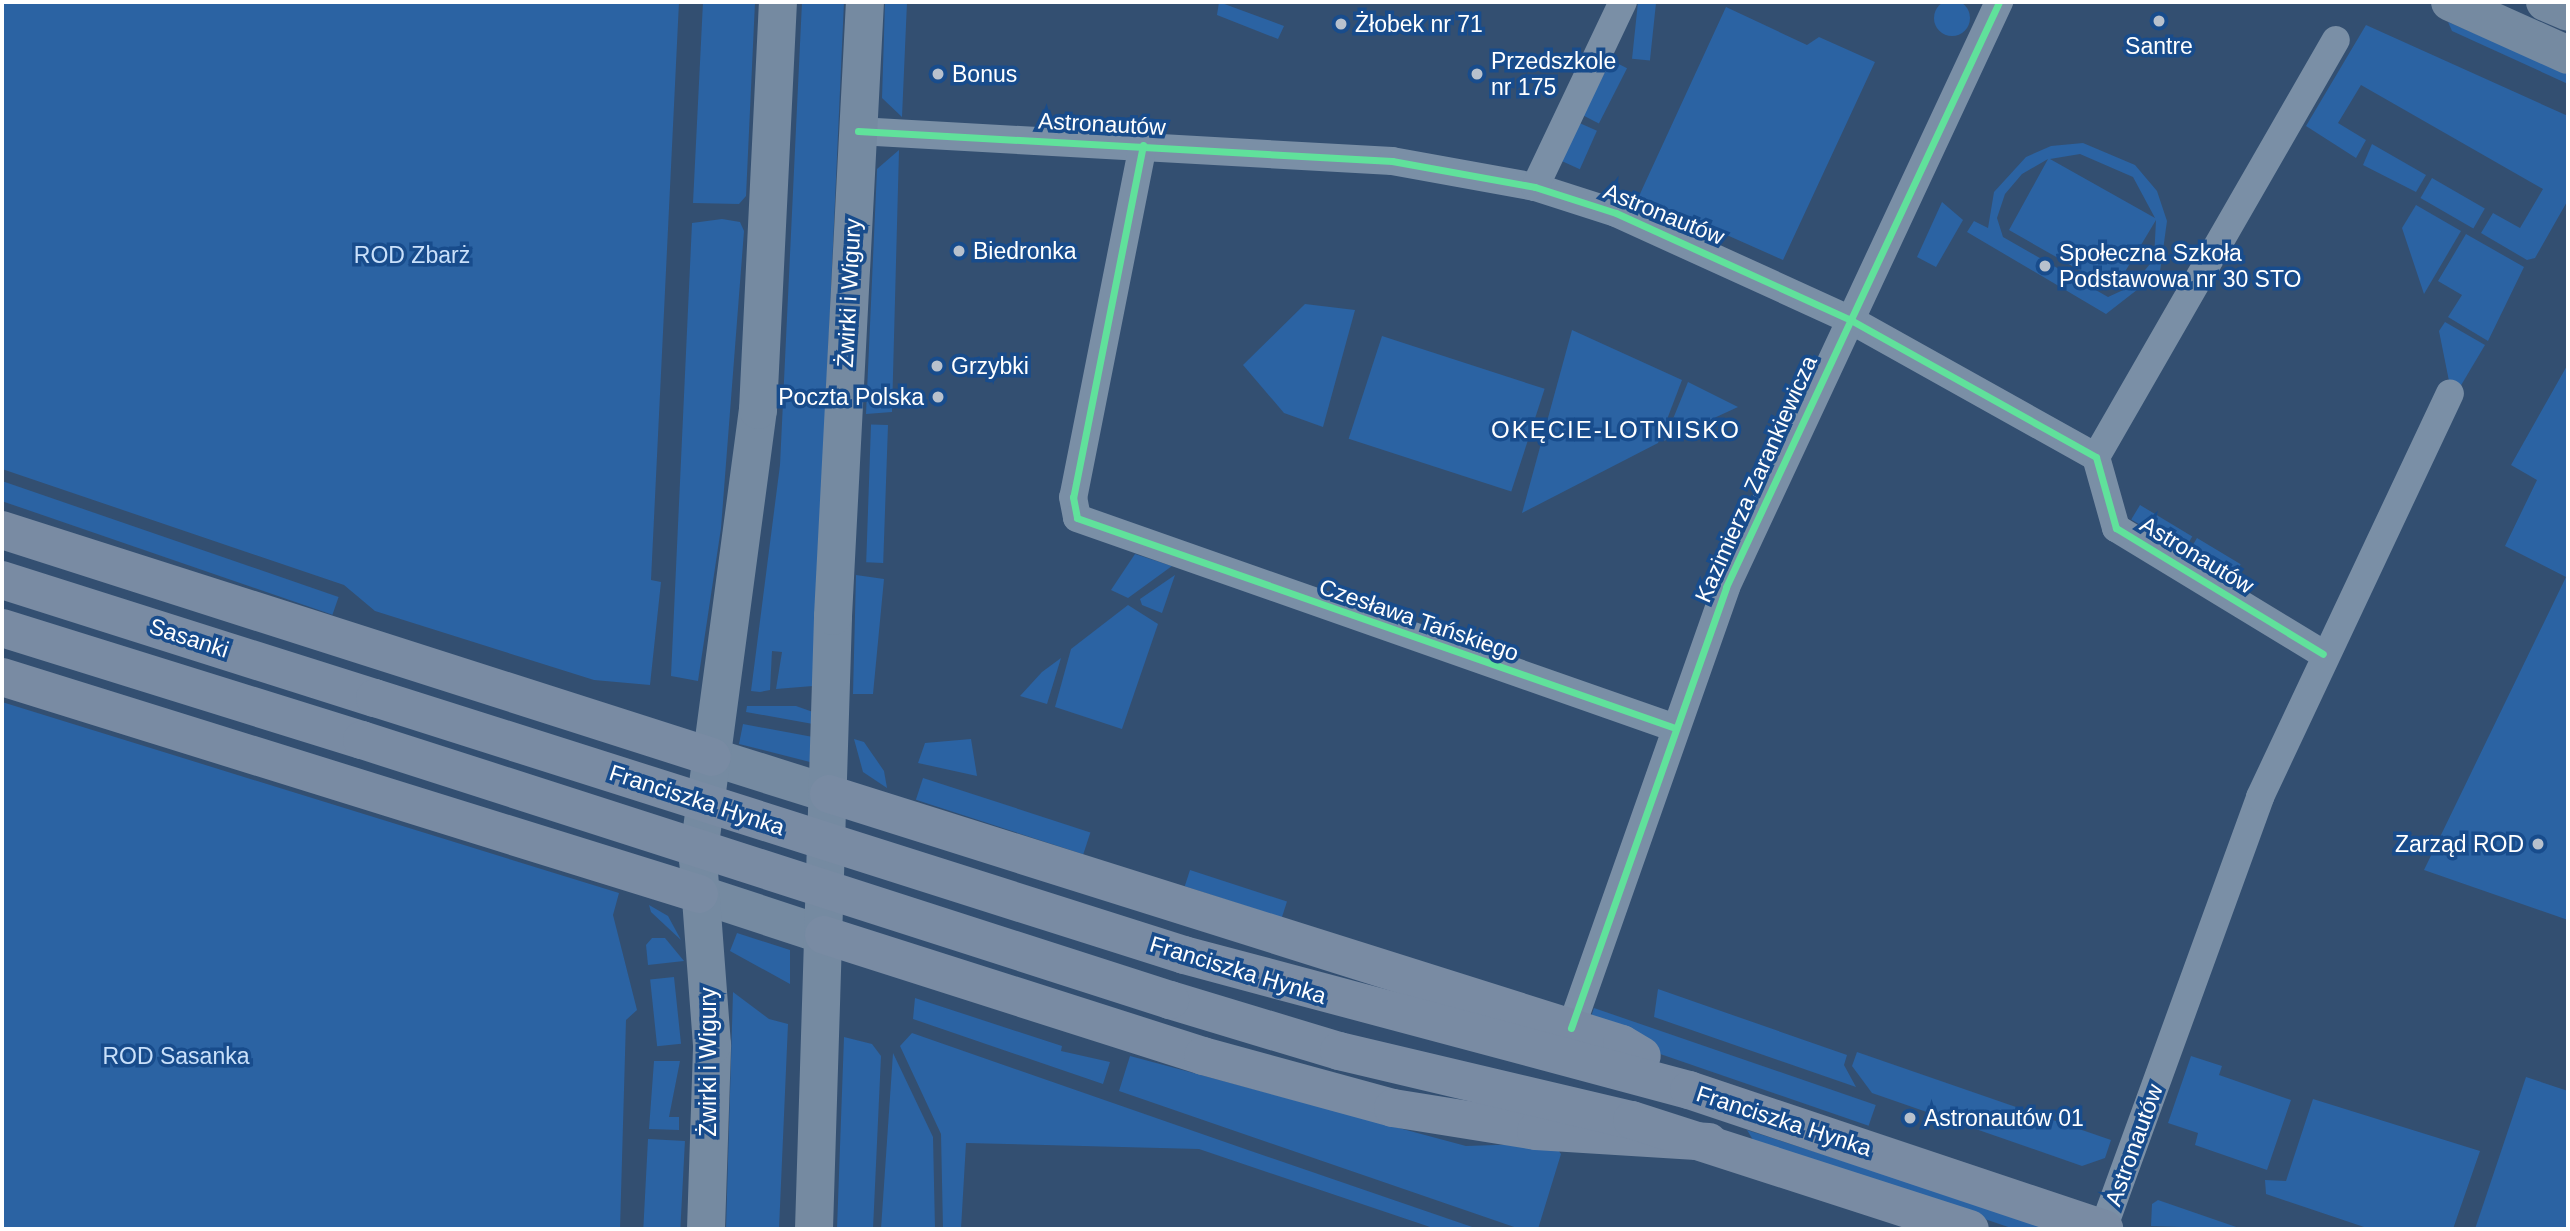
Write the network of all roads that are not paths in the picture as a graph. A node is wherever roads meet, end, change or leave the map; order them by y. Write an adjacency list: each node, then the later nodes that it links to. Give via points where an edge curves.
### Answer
1 (779, 2): 24 (main road, via 758,410)
2 (865, 2): 10 (main road, Żwirki i Wigury)
3 (1623, 2): 12 (street)
4 (1999, 2): 13 (street, Kazimierza Zarankiewicza)
5 (2450, 2): 9 (main road)
6 (2545, 2): 7 (main road)
7 (2568, 12)
8 (2336, 40): 15 (street)
9 (2568, 55)
10 (858, 131): 11 (street, Astronautów); 25 (main road, Żwirki i Wigury)
11 (1143, 145): 12 (street, Astronautów, via 1392,160); 22 (street, Czesława Tańskiego, via 1073,497 1077,518)
12 (1535, 187): 13 (street, Astronautów, via 1696,244)
13 (1849, 319): 15 (street, Astronautów); 22 (street, Kazimierza Zarankiewicza, via 1726,587)
14 (2450, 394): 19 (street)
15 (2096, 457): 19 (street, Astronautów, via 2116,528)
16 (2, 530): 24 (main road)
17 (2, 580): 21 (main road, Sasanki)
18 (2, 628): 23 (main road, Sasanki)
19 (2323, 654): 34 (street, Astronautów, via 2260,797)
20 (2, 677): 26 (main road)
21 (375, 698): 29 (main road, Franciszka Hynka, bridge, via 1184,955)
22 (1675, 728): 28 (street, Kazimierza Zarankiewicza)
23 (362, 740): 30 (main road, Franciszka Hynka, bridge, via 1339,1051)
24 (712, 757): 25 (main road); 26 (main road, Żwirki i Wigury, via 698,859)
25 (829, 794): 27 (main road, Żwirki i Wigury); 28 (main road)
26 (699, 894): 27 (main road); 31 (main road, Żwirki i Wigury, via 712,1045)
27 (824, 935): 30 (main road, via 1203,1056 1393,1108 1536,1131); 32 (main road)
28 (1572, 1028): 29 (main road, via 1622,1044)
29 (1689, 1090): 34 (main road, Franciszka Hynka)
30 (1709, 1142): 33 (main road, Franciszka Hynka)
31 (706, 1229)
32 (814, 1229)
33 (1970, 1229)
34 (2103, 1229)

